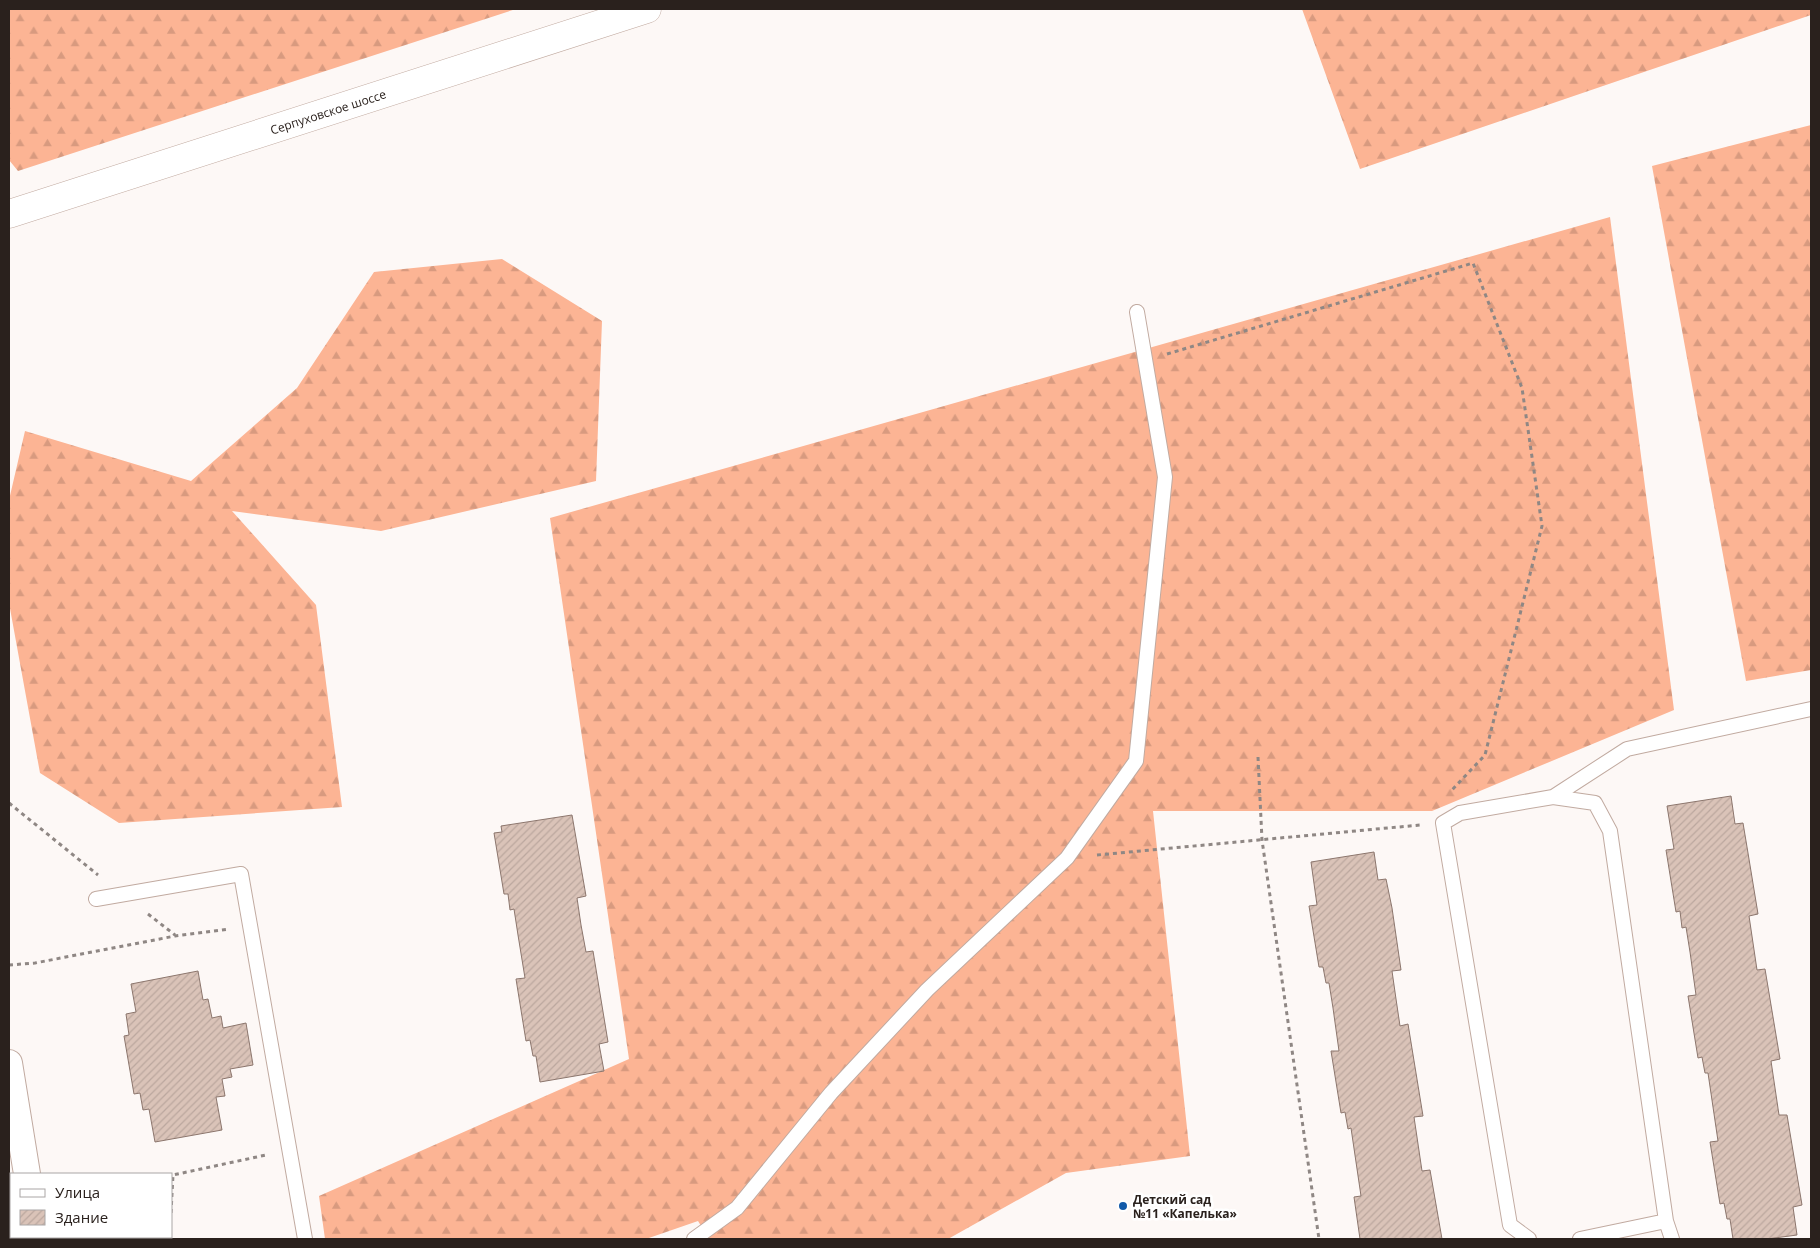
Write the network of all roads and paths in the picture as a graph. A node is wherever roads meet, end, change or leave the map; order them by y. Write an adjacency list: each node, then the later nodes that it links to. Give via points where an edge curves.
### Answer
1 (647, 9): 2 (main road, Серпуховское шоссе)
2 (9, 214)
3 (1137, 312): 4 (lane)
4 (1145, 361): 7 (path, via 1473,263 1522,388 1542,526 1485,756); 14 (lane, via 1165,477 1136,761)
5 (1811, 709): 8 (lane, via 1627,749)
6 (1258, 757): 13 (path)
7 (1445, 797)
8 (1553, 797): 11 (lane, via 1460,813); 25 (lane, via 1595,803 1610,831)
9 (9, 803): 15 (path)
10 (1425, 818): 12 (path)
11 (1443, 823): 12 (path); 29 (lane, via 1510,1225)
12 (1418, 825): 13 (path)
13 (1262, 840): 14 (path); 28 (path)
14 (1067, 858): 27 (lane, via 927,990 831,1093 737,1208)
15 (99, 876)
16 (96, 898): 18 (lane, via 241,874)
17 (145, 912): 19 (path)
18 (249, 926): 19 (path); 22 (lane)
19 (175, 936): 20 (path, via 35,963)
20 (9, 965)
21 (9, 1063): 23 (street)
22 (289, 1151): 24 (path, via 173,1175); 26 (lane)
23 (27, 1173)
24 (172, 1194)
25 (1666, 1221): 30 (lane); 31 (lane)
26 (304, 1239)
27 (694, 1239)
28 (1319, 1239)
29 (1529, 1239)
30 (1580, 1239)
31 (1672, 1239)

